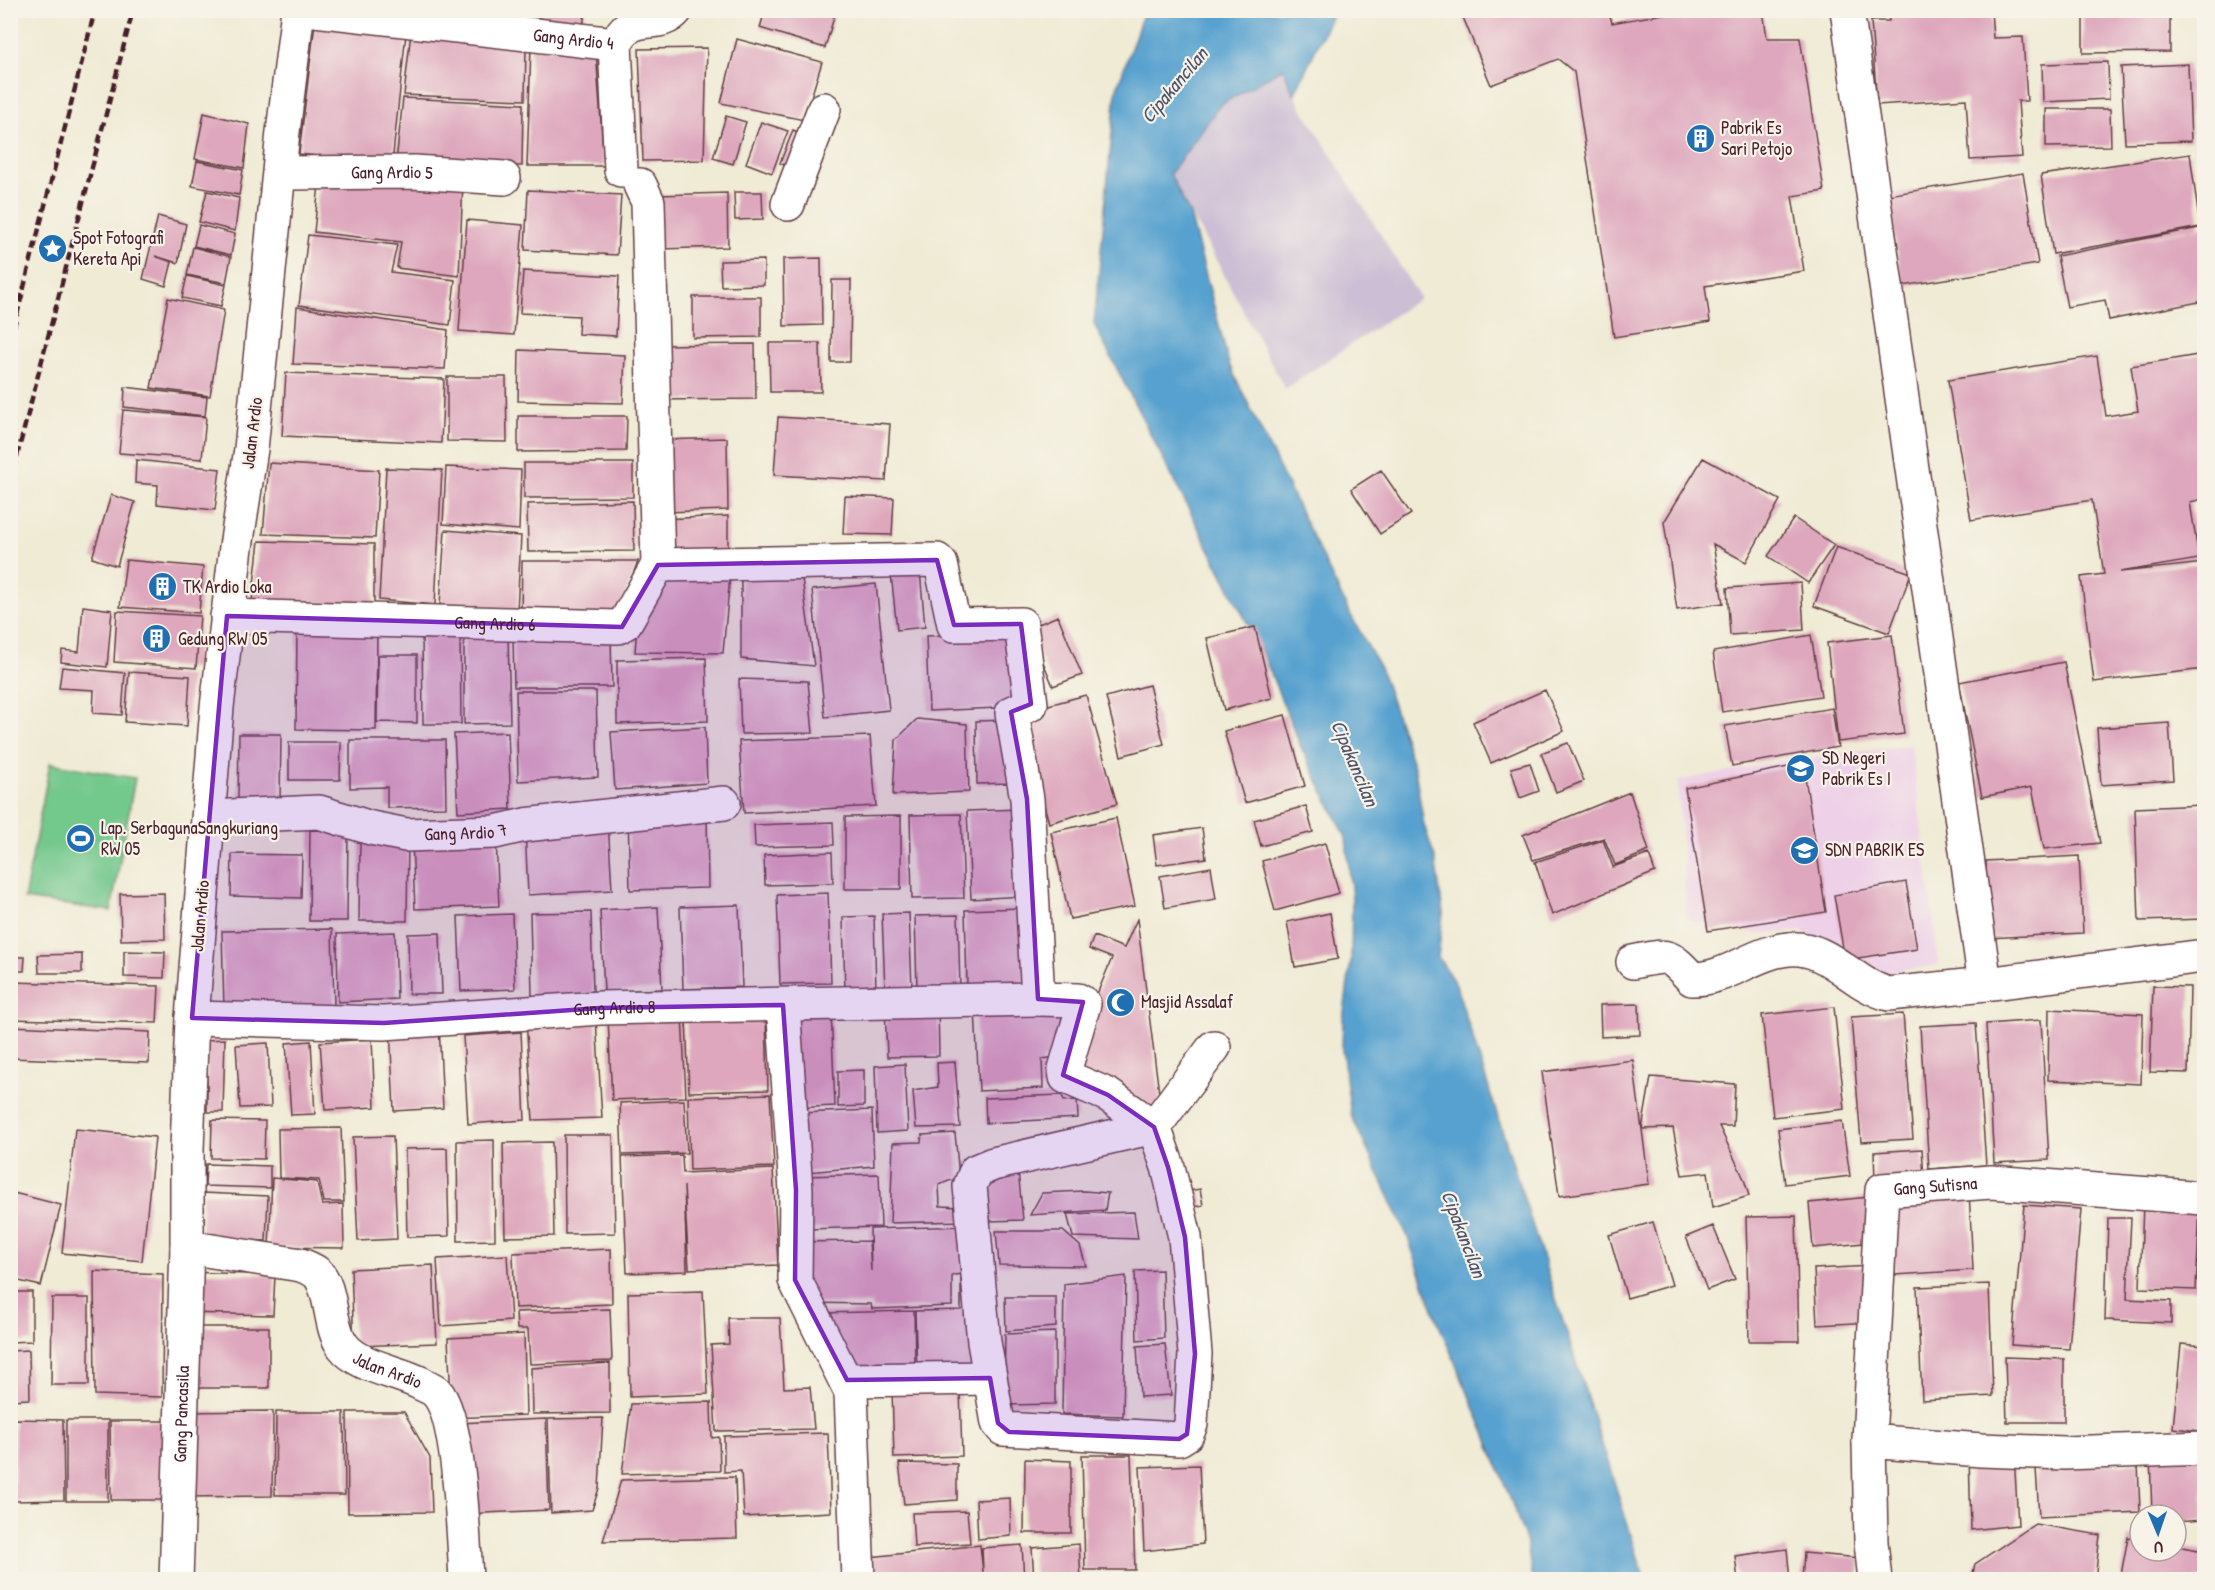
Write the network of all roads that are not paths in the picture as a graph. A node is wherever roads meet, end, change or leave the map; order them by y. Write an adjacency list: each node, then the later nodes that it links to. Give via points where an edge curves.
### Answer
1 (298, 10): 7 (street, Jalan Ardio)
2 (315, 10): 5 (street, Gang Ardio 4)
3 (676, 10): 5 (street, Gang Ardio 4, via 665,20 626,28)
4 (1847, 10): 16 (street)
5 (615, 44): 10 (street, via 630,177 648,202)
6 (824, 109): 9 (street)
7 (280, 173): 8 (street, Gang Ardio 5, via 414,172); 11 (street, Jalan Ardio, via 251,449)
8 (504, 178)
9 (788, 204)
10 (658, 565): 11 (street, Gang Ardio 6, via 625,623 618,627); 17 (street, via 937,560 954,626 1021,624 1031,704 1012,713 1027,799)
11 (227, 616): 13 (street, Jalan Ardio)
12 (724, 802): 13 (street, Gang Ardio 7, via 525,825 495,832 439,835 406,835 319,812)
13 (209, 817): 19 (street, Jalan Ardio)
14 (2205, 956): 16 (street)
15 (1633, 962): 16 (street, via 1660,956 1672,958 1692,979 1704,979 1751,958 1788,949 1813,952 1842,966 1877,991 1889,994)
16 (1985, 984)
17 (1038, 999): 18 (street, Gang Ardio 8); 21 (street, Gang Ardio 8, via 1078,1000 1084,1004 1066,1077 1108,1095)
18 (783, 1005): 19 (street, Gang Ardio 8, via 600,1008 384,1023); 25 (street, via 796,1190 795,1280)
19 (192, 1018): 23 (street, Jalan Ardio)
20 (1214, 1047): 21 (street)
21 (1154, 1127): 24 (street, via 976,1171 970,1186); 24 (street, via 1172,1179 1185,1237 1195,1354 1187,1434 1179,1439 1009,1432 998,1423)
22 (2205, 1198): 26 (street, Gang Sutisna, via 1991,1182 1882,1190)
23 (187, 1247): 28 (street, Gang Pancasila); 29 (street, Jalan Ardio, via 301,1265 318,1274 334,1329 344,1347 361,1360 437,1392 450,1423 457,1464)
24 (990, 1378): 25 (street)
25 (847, 1380): 30 (street, via 851,1392)
26 (1869, 1441): 27 (street, via 2064,1452); 31 (street)
27 (2205, 1448)
28 (176, 1580)
29 (466, 1580)
30 (858, 1580)
31 (1875, 1580)

